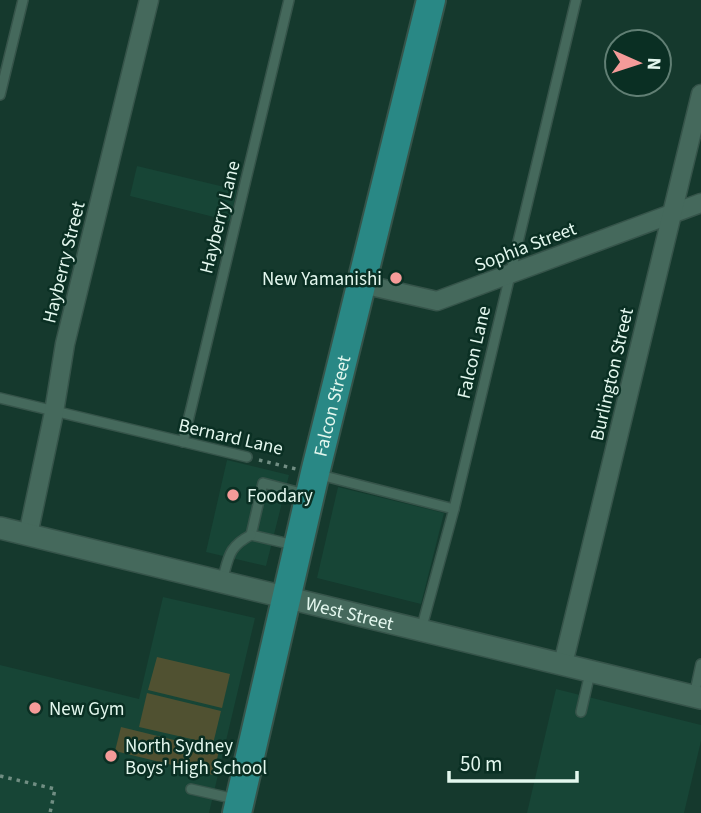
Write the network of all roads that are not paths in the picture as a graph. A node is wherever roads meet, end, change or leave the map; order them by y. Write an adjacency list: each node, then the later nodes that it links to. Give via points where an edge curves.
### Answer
1 (23, 0): 7 (lane)
2 (149, 0): 13 (street, Hayberry Street, via 65,344)
3 (289, 0): 14 (lane, Hayberry Lane)
4 (431, 0): 11 (main road, Falcon Street)
5 (576, 0): 10 (lane, Falcon Lane)
6 (701, 94): 9 (street, Burlington Street)
7 (0, 95)
8 (701, 203): 9 (street, Sophia Street)
9 (670, 214): 10 (street, Sophia Street); 25 (street, Burlington Street)
10 (510, 274): 11 (street, Sophia Street, via 437,301); 17 (lane, Falcon Lane)
11 (362, 284): 16 (main road, Falcon Street)
12 (0, 398): 13 (lane, Bernard Lane)
13 (54, 412): 14 (lane, Bernard Lane); 19 (street, Hayberry Street)
14 (183, 442): 15 (lane, Bernard Lane)
15 (247, 457)
16 (312, 484): 17 (lane); 20 (lane, via 263,483); 21 (main road, Falcon Street)
17 (454, 509): 24 (lane, Falcon Lane)
18 (0, 528): 19 (street, West Street)
19 (27, 535): 22 (street, West Street)
20 (251, 535): 21 (lane); 22 (lane, via 238,541 230,552)
21 (299, 547): 23 (main road, Falcon Street)
22 (222, 582): 23 (street, West Street)
23 (286, 598): 24 (street, West Street); 31 (main road, Falcon Street)
24 (421, 630): 25 (street, West Street)
25 (562, 664): 27 (street, West Street)
26 (701, 664): 28 (lane)
27 (590, 671): 28 (street, West Street); 29 (lane)
28 (697, 697)
29 (581, 712)
30 (191, 789): 31 (lane)
31 (238, 807)

